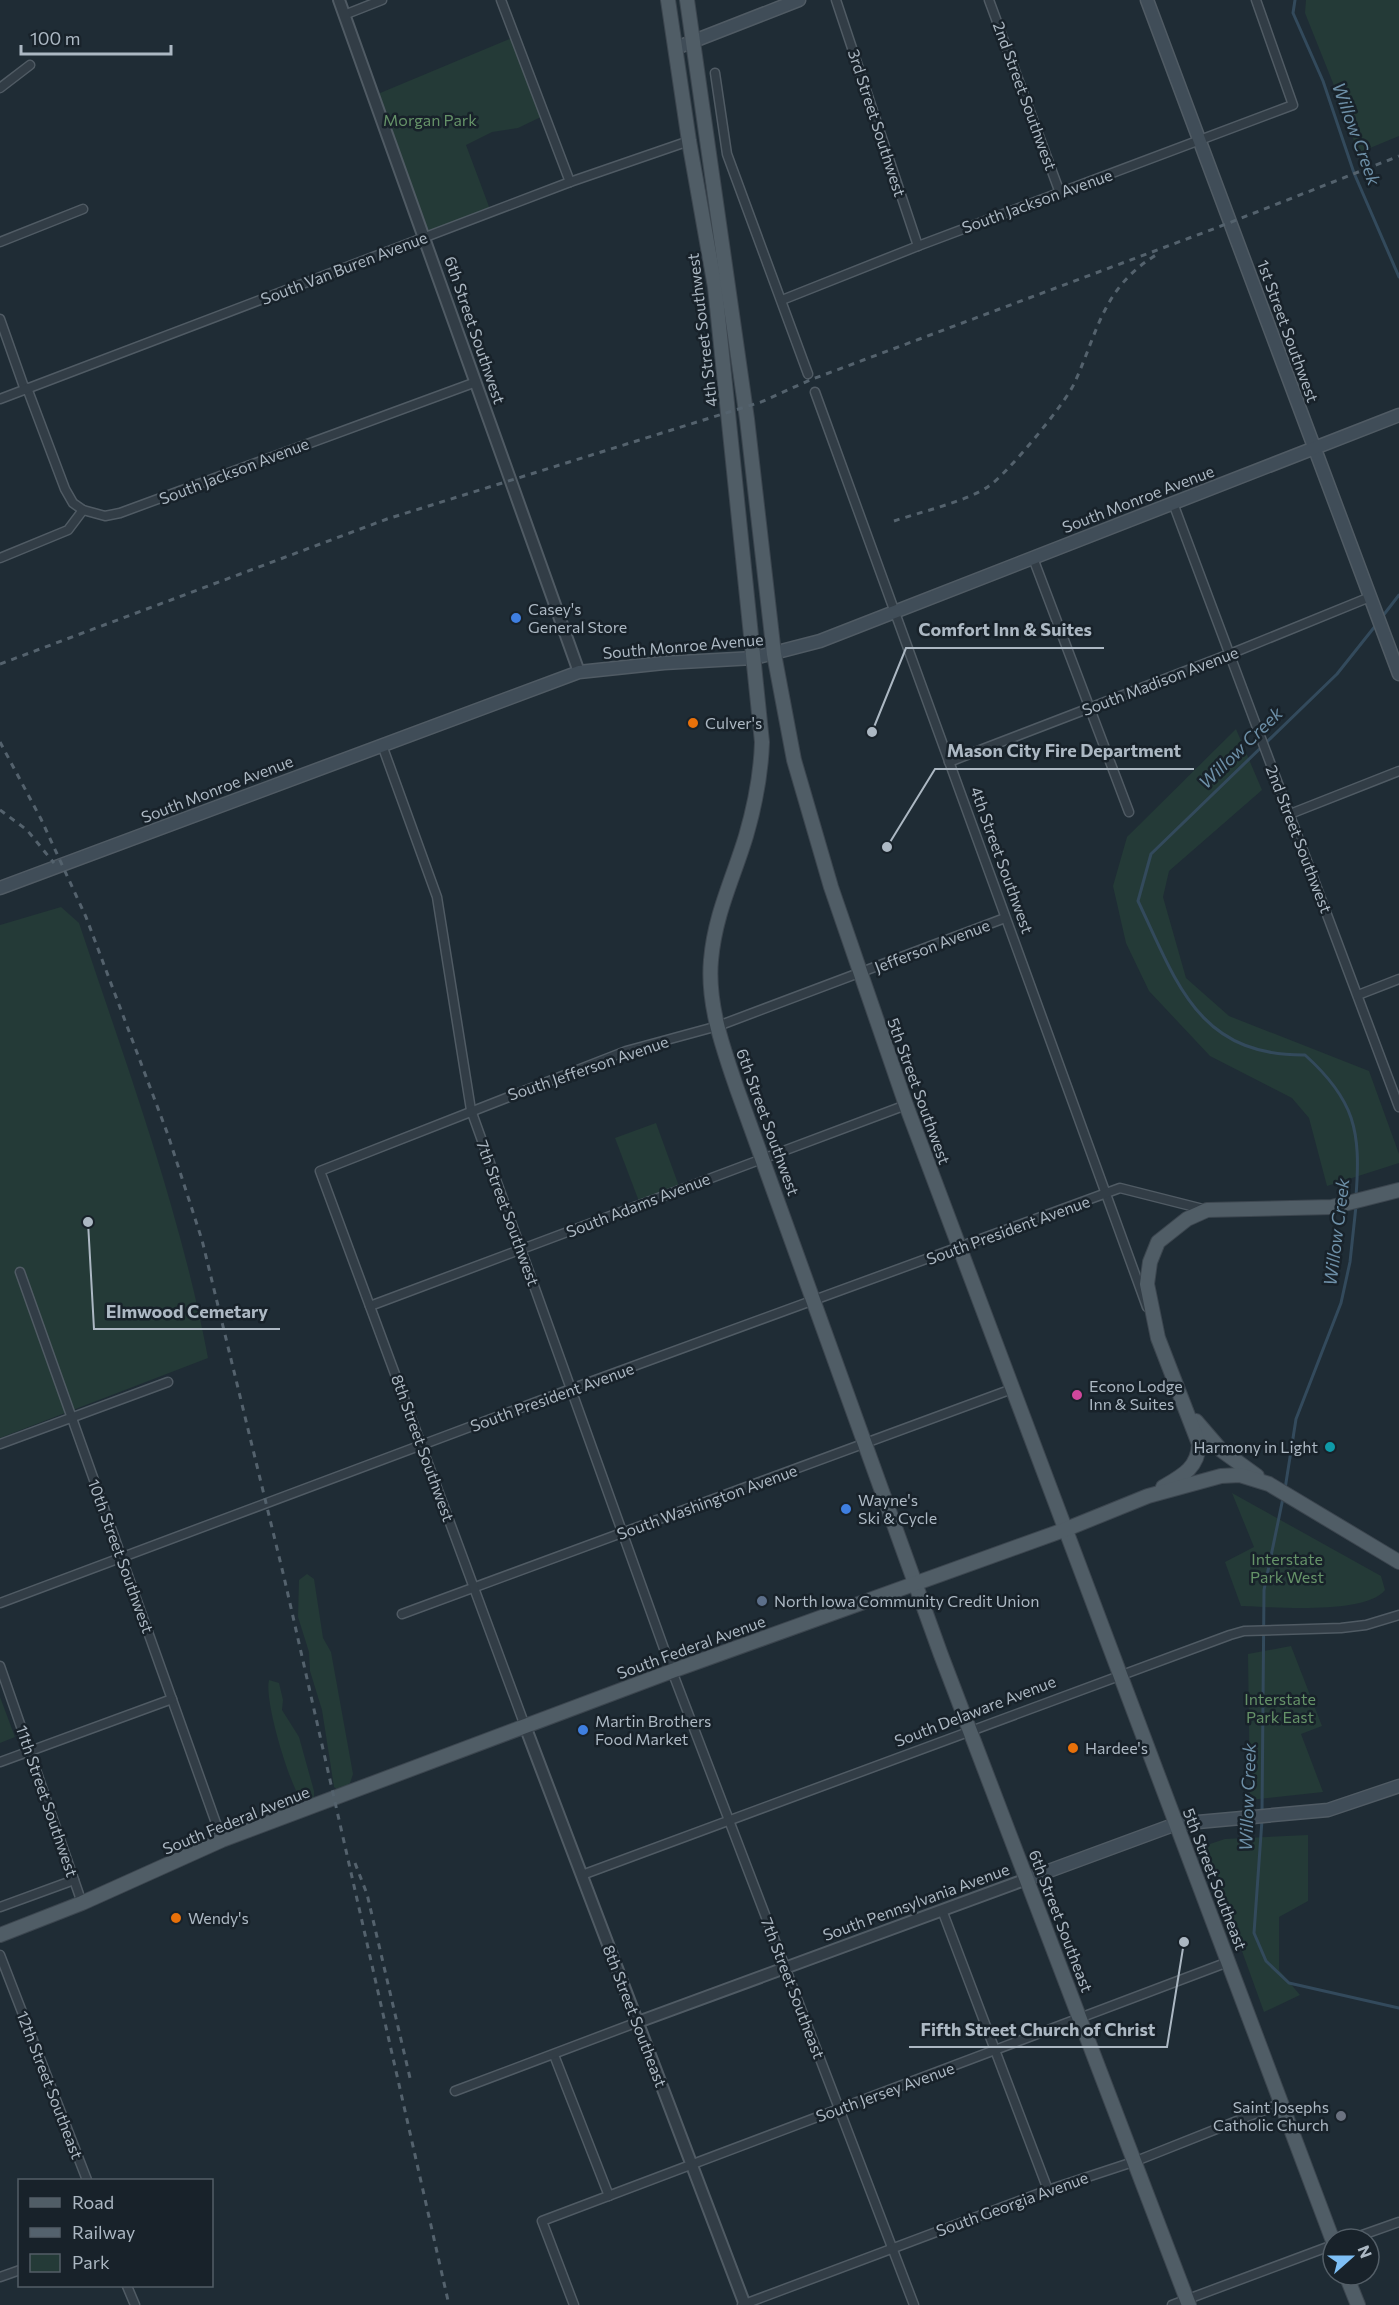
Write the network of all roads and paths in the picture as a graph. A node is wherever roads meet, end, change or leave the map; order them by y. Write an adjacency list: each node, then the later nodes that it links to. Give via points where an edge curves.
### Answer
1 (339, 0): 11 (street, 6th Street Southwest)
2 (382, 0): 11 (street)
3 (501, 0): 19 (street)
4 (668, 0): 13 (main road, 4th Street Southwest)
5 (687, 0): 12 (main road, 4th Street Southwest)
6 (799, 0): 12 (main road)
7 (836, 0): 24 (street, 3rd Street Southwest)
8 (989, 0): 20 (street, 2nd Street Southwest)
9 (1147, 0): 18 (main road, 1st Street Southwest)
10 (1256, 0): 18 (street, South Jackson Avenue, via 1293,105)
11 (344, 15): 22 (street, 6th Street Southwest)
12 (694, 41): 13 (main road); 40 (main road, 4th Street Southwest, via 747,419)
13 (676, 48): 17 (main road, 4th Street Southwest)
14 (30, 65): 16 (street)
15 (715, 73): 25 (street, via 727,154)
16 (0, 88)
17 (689, 141): 19 (street, South Van Buren Avenue); 42 (main road, 4th Street Southwest, via 716,287)
18 (1199, 141): 20 (street, South Jackson Avenue); 33 (main road, 1st Street Southwest)
19 (570, 182): 22 (street, South Van Buren Avenue)
20 (1060, 193): 24 (street, South Jackson Avenue)
21 (83, 209): 23 (street)
22 (425, 237): 28 (street, 6th Street Southwest); 29 (street, South Van Buren Avenue)
23 (0, 242)
24 (918, 246): 25 (street, South Jackson Avenue)
25 (782, 300): 27 (street)
26 (0, 319): 29 (street)
27 (808, 374)
28 (476, 382): 35 (street, South Jackson Avenue, via 120,513 105,516); 43 (street, 6th Street Southwest)
29 (26, 389): 31 (street, South Van Buren Avenue); 35 (street, via 65,489 73,503)
30 (815, 392): 39 (street, 4th Street Southwest)
31 (0, 399)
32 (1399, 415): 33 (main road, South Monroe Avenue)
33 (1314, 449): 34 (main road, South Monroe Avenue); 38 (main road, 1st Street Southwest)
34 (1173, 503): 37 (main road, South Monroe Avenue); 41 (street, 2nd Street Southwest)
35 (83, 510): 36 (street, via 69,530)
36 (0, 558)
37 (1033, 558): 39 (main road, South Monroe Avenue); 45 (street)
38 (1371, 599): 41 (street, South Madison Avenue); 44 (main road, 1st Street Southwest)
39 (895, 612): 40 (main road, South Monroe Avenue); 47 (street, 4th Street Southwest)
40 (774, 654): 42 (main road, South Monroe Avenue); 53 (main road, 5th Street Southwest, via 807,812)
41 (1230, 654): 45 (street, South Madison Avenue); 50 (street, 2nd Street Southwest)
42 (754, 658): 43 (main road, South Monroe Avenue); 56 (main road, 6th Street Southwest, via 762,742 761,779 716,928 711,982)
43 (579, 672): 46 (main road, South Monroe Avenue)
44 (1399, 674)
45 (1089, 708): 47 (street, South Madison Avenue); 49 (street)
46 (382, 745): 51 (main road, South Monroe Avenue); 59 (street, 7th Street Southwest, via 437,897)
47 (949, 762): 52 (street, 4th Street Southwest)
48 (1399, 771): 50 (street)
49 (1129, 812)
50 (1290, 814): 55 (street, 2nd Street Southwest)
51 (0, 888)
52 (1005, 918): 53 (street, Jefferson Avenue); 63 (street, 4th Street Southwest)
53 (859, 974): 56 (street, South Jefferson Avenue); 57 (main road, 5th Street Southwest)
54 (1399, 979): 55 (street)
55 (1358, 995): 58 (street, 2nd Street Southwest)
56 (717, 1026): 59 (street, South Jefferson Avenue, via 626,1051); 60 (main road, 6th Street Southwest)
57 (906, 1105): 60 (street, South Adams Avenue); 65 (main road, 5th Street Southwest)
58 (1399, 1107)
59 (471, 1110): 61 (street, South Jefferson Avenue); 66 (street, 7th Street Southwest)
60 (763, 1157): 66 (street, South Adams Avenue); 68 (main road, 6th Street Southwest)
61 (320, 1170): 69 (street, 8th Street Southwest)
62 (1395, 1192): 64 (main road, via 1332,1207)
63 (1104, 1194): 64 (street, via 1120,1188); 65 (street, South President Avenue); 70 (street, 4th Street Southwest)
64 (1207, 1210): 70 (main road, via 1171,1230 1158,1242 1150,1262 1147,1284)
65 (959, 1248): 68 (street, South President Avenue); 73 (main road, 5th Street Southwest)
66 (521, 1249): 69 (street, South Adams Avenue); 72 (street, 7th Street Southwest)
67 (20, 1272): 75 (street, 10th Street Southwest)
68 (814, 1302): 72 (street, South President Avenue); 77 (main road, 6th Street Southwest)
69 (370, 1306): 78 (street, 8th Street Southwest)
70 (1158, 1338): 74 (main road)
71 (168, 1382): 75 (street)
72 (572, 1389): 78 (street, South President Avenue); 82 (street, 7th Street Southwest)
73 (1012, 1389): 77 (street, South Washington Avenue); 81 (main road, 5th Street Southwest)
74 (1185, 1406): 79 (main road, via 1221,1450); 80 (main road, via 1199,1453 1189,1471)
75 (72, 1417): 76 (street); 83 (street, 10th Street Southwest)
76 (0, 1444)
77 (865, 1444): 82 (street, South Washington Avenue); 85 (main road, 6th Street Southwest)
78 (422, 1445): 83 (street, South President Avenue); 86 (street, 8th Street Southwest)
79 (1269, 1484): 80 (main road, South Federal Avenue, via 1240,1475 1221,1476); 84 (main road, South Federal Avenue)
80 (1148, 1496): 81 (main road, South Federal Avenue)
81 (1064, 1530): 85 (main road, South Federal Avenue); 94 (main road, 5th Street Southeast)
82 (622, 1533): 86 (street, South Washington Avenue); 93 (street, 7th Street Southwest)
83 (122, 1557): 87 (street, South President Avenue); 95 (street, 10th Street Southwest)
84 (1396, 1563)
85 (915, 1584): 93 (main road, South Federal Avenue); 97 (main road, 6th Street Southeast)
86 (474, 1587): 89 (street, South Washington Avenue); 96 (street, 8th Street Southwest)
87 (0, 1603)
88 (1399, 1609): 91 (street, South Delaware Avenue)
89 (402, 1614)
90 (1399, 1615): 91 (street, South Delaware Avenue)
91 (1389, 1617): 94 (street, South Delaware Avenue, via 1350,1627 1244,1631)
92 (0, 1666): 98 (street, 11th Street Southwest)
93 (672, 1671): 96 (main road, South Federal Avenue); 101 (street, 7th Street Southeast)
94 (1120, 1674): 97 (street, South Delaware Avenue); 102 (main road, 5th Street Southeast)
95 (172, 1699): 98 (street); 103 (street, 10th Street Southwest)
96 (525, 1726): 103 (main road, South Federal Avenue); 104 (street, 8th Street Southeast)
97 (971, 1730): 101 (street, South Delaware Avenue); 105 (main road, 6th Street Southeast)
98 (30, 1750): 99 (street); 106 (street, 11th Street Southwest)
99 (0, 1762)
100 (1399, 1786): 102 (main road, South Pennsylvania Avenue, via 1328,1810)
101 (729, 1821): 104 (street, South Delaware Avenue); 113 (street, 7th Street Southeast)
102 (1176, 1824): 105 (main road, South Pennsylvania Avenue); 112 (main road, 5th Street Southeast)
103 (222, 1840): 107 (main road, South Federal Avenue)
104 (582, 1875): 115 (street, 8th Street Southeast)
105 (1027, 1879): 109 (street, South Pennsylvania Avenue); 114 (main road, 6th Street Southeast)
106 (74, 1880): 107 (street, 11th Street Southwest); 108 (street)
107 (82, 1903): 110 (main road, South Federal Avenue)
108 (0, 1907)
109 (942, 1910): 113 (street, South Pennsylvania Avenue); 116 (street)
110 (0, 1935)
111 (0, 1955): 123 (street, 12th Street Southeast)
112 (1228, 1962): 114 (street, South Jersey Avenue); 119 (main road, 5th Street Southeast)
113 (785, 1968): 115 (street, South Pennsylvania Avenue); 120 (street, 7th Street Southeast)
114 (1082, 2019): 116 (street, South Jersey Avenue); 121 (main road, 6th Street Southeast)
115 (638, 2022): 117 (street, South Pennsylvania Avenue); 122 (street, 8th Street Southeast)
116 (996, 2051): 120 (street, South Jersey Avenue); 124 (street)
117 (554, 2055): 118 (street, South Pennsylvania Avenue); 125 (street)
118 (455, 2091)
119 (1282, 2103): 121 (street, South Georgia Avenue); 127 (main road, 5th Street Southeast)
120 (839, 2109): 122 (street, South Jersey Avenue); 129 (street, 7th Street Southeast)
121 (1136, 2161): 124 (street, South Georgia Avenue); 135 (main road, 6th Street Southeast)
122 (692, 2164): 125 (street, South Jersey Avenue); 138 (street, 8th Street Southeast)
123 (86, 2179)
124 (1048, 2190): 129 (street, South Georgia Avenue)
125 (609, 2196): 137 (street, South Jersey Avenue, via 542,2221)
126 (1399, 2222): 128 (street)
127 (1327, 2227)
128 (1381, 2228)
129 (893, 2248): 138 (street, South Georgia Avenue); 139 (street, 7th Street Southeast)
130 (1321, 2248): 135 (street)
131 (18, 2271): 132 (street)
132 (0, 2277)
133 (127, 2287): 136 (street)
134 (1351, 2287): 141 (main road)
135 (1188, 2302): 140 (street)
136 (135, 2305)
137 (574, 2305)
138 (744, 2305)
139 (914, 2305)
140 (1172, 2305)
141 (1358, 2305)

